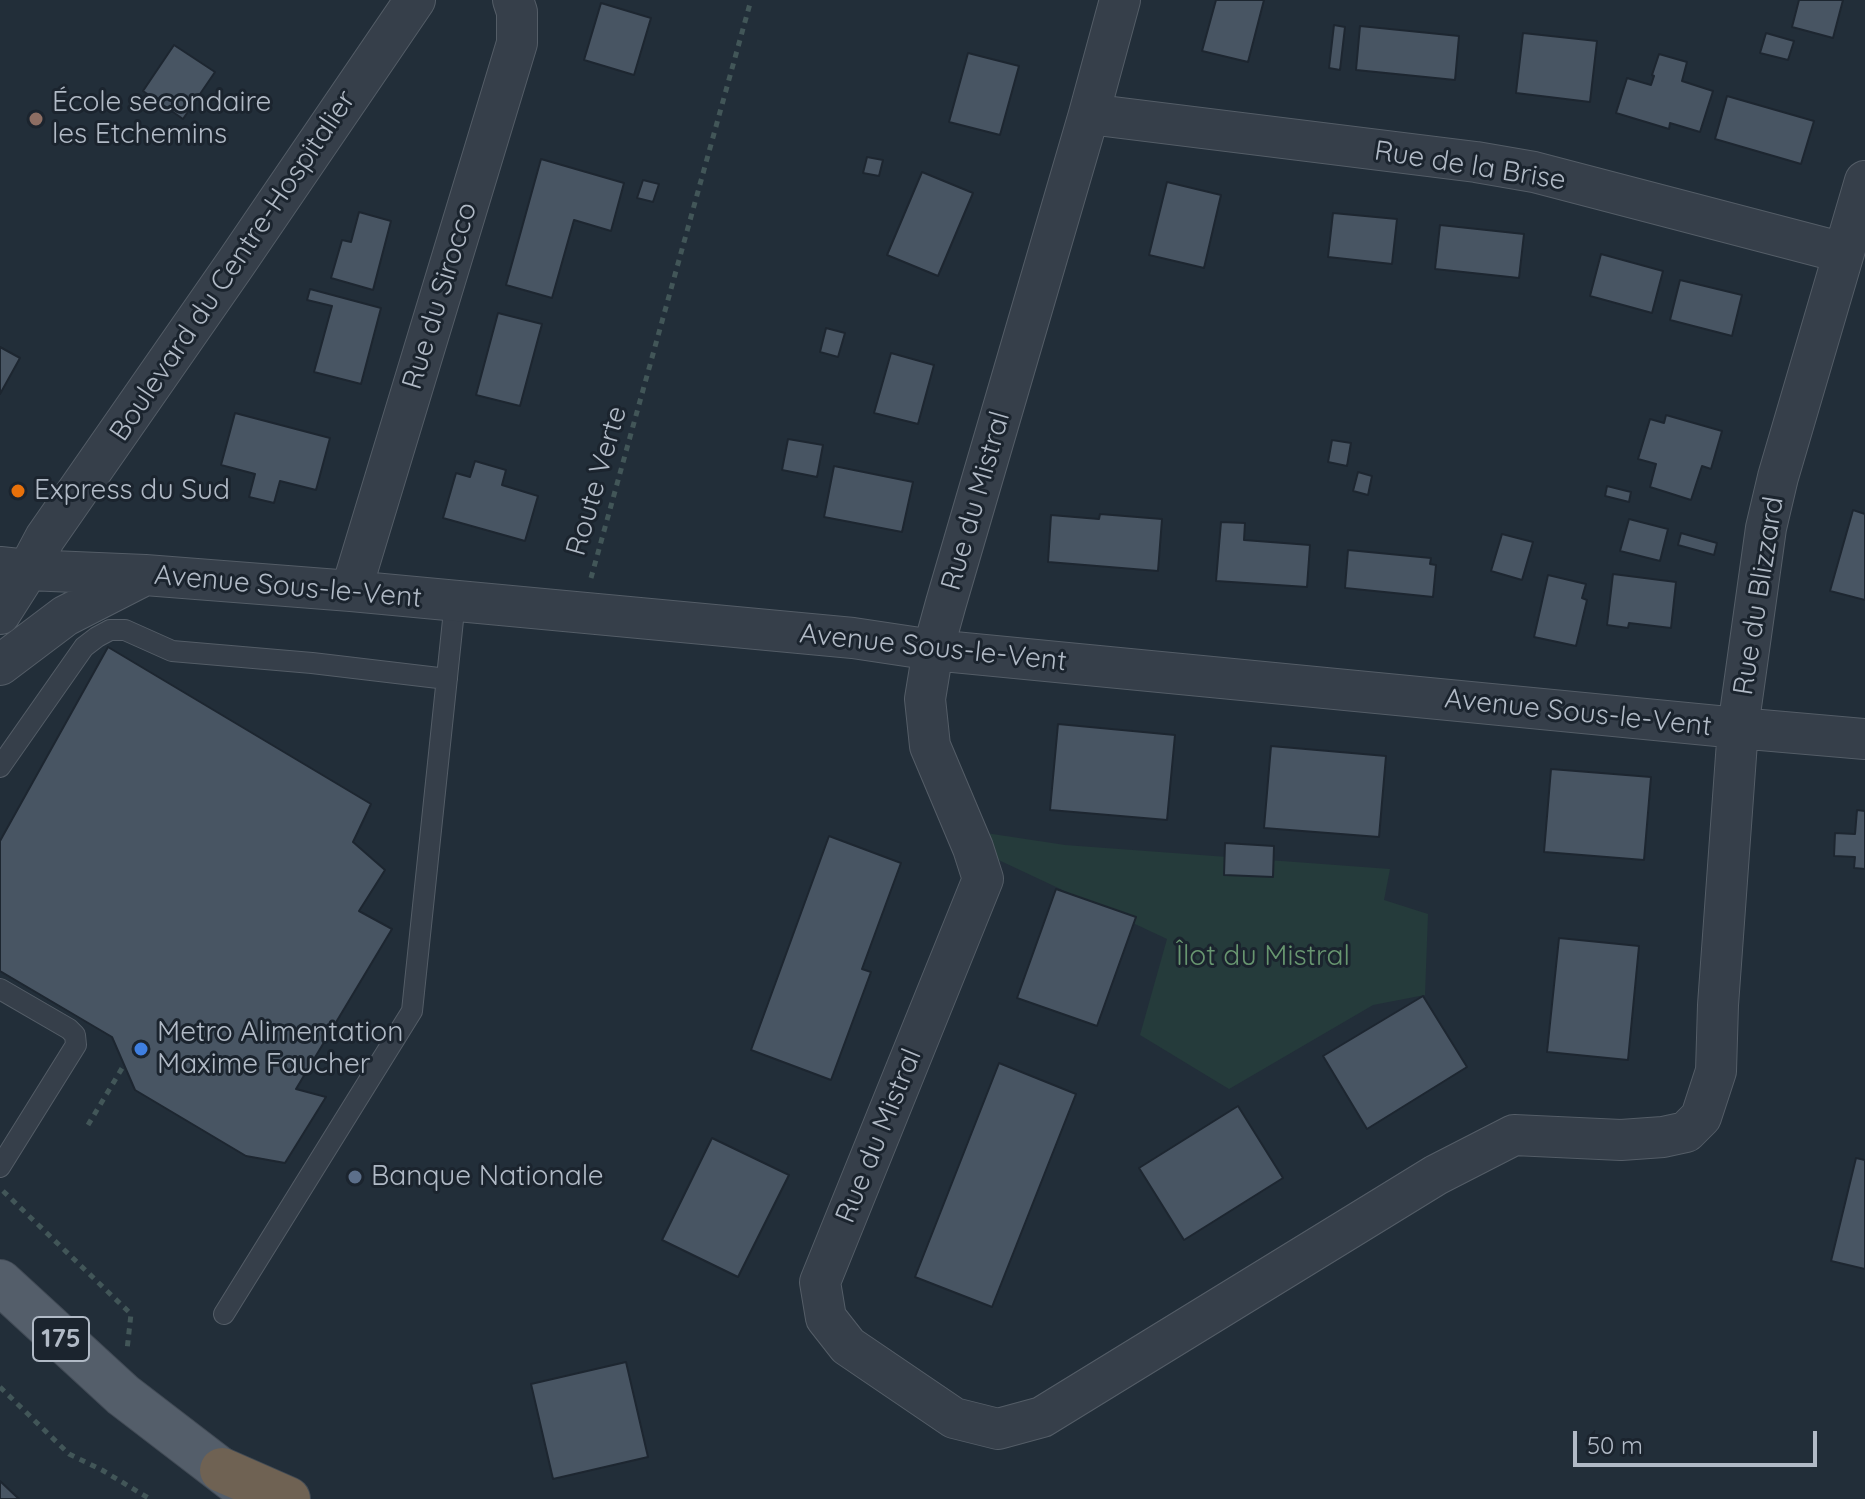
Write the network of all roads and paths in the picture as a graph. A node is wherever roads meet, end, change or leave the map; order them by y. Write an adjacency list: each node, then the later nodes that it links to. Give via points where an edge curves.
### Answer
1 (415, 0): 8 (street, Boulevard du Centre-Hospitalier, via 45,538)
2 (513, 0): 11 (street, Rue du Sirocco, via 517,43)
3 (751, 0): 10 (path, Route Verte)
4 (1120, 0): 5 (street, Rue du Mistral)
5 (1089, 114): 7 (street, Rue de la Brise, via 1534,172); 14 (street, Rue du Mistral)
6 (1865, 181): 7 (street, Rue du Blizzard)
7 (1844, 253): 17 (street, Rue du Blizzard, via 1766,528)
8 (14, 569): 9 (street, Avenue Sous-le-Vent); 13 (street, Boulevard du Centre-Hospitalier)
9 (145, 575): 11 (street, Avenue Sous-le-Vent); 15 (street, via 65,616)
10 (588, 588)
11 (351, 591): 12 (street, Avenue Sous-le-Vent)
12 (455, 601): 14 (street, Avenue Sous-le-Vent); 16 (lane)
13 (0, 614)
14 (933, 650): 17 (street, Avenue Sous-le-Vent); 22 (street, Rue du Mistral, via 925,699 930,746 983,879 820,1282 826,1318 848,1346 954,1418 998,1429 1042,1417 1436,1175 1514,1135 1663,1137 1686,1132)
15 (0, 665)
16 (447, 679): 19 (lane, via 172,651 125,630 110,630 84,647); 27 (lane, via 412,1011)
17 (1738, 728): 18 (street, Avenue Sous-le-Vent); 22 (street, Rue du Blizzard, via 1716,1071)
18 (1865, 739)
19 (0, 767)
20 (0, 989): 24 (lane, via 69,1029 76,1045)
21 (124, 1065): 23 (path)
22 (1701, 1117)
23 (88, 1125)
24 (0, 1167)
25 (0, 1188): 29 (path, via 131,1314)
26 (0, 1282): 29 (main road, 175)
27 (224, 1314)
28 (0, 1387): 31 (path, via 69,1454)
29 (123, 1395): 30 (main road, 175)
30 (222, 1470): 32 (main road, 175); 33 (highway)
31 (150, 1499)
32 (259, 1499)
33 (288, 1499)

